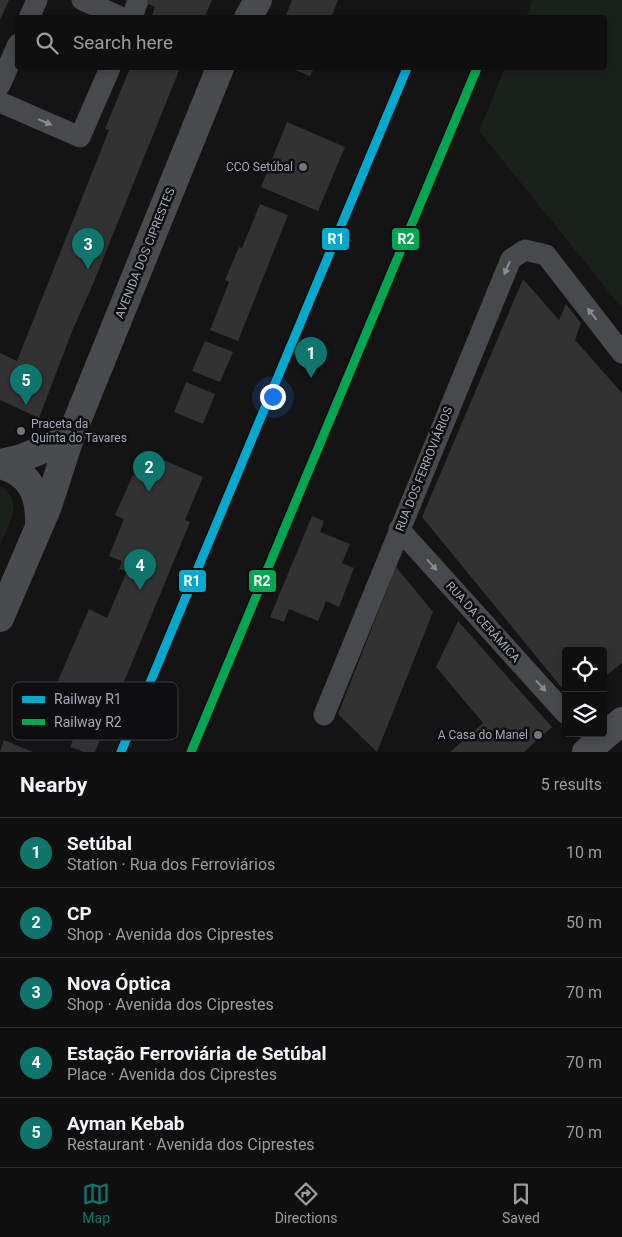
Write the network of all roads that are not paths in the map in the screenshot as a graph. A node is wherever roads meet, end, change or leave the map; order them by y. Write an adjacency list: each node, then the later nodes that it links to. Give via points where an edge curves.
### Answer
1 (37, 0): 6 (street)
2 (82, 0): 5 (street)
3 (236, 0): 7 (main road)
4 (258, 0): 8 (main road)
5 (130, 13)
6 (30, 15)
7 (234, 15)
8 (250, 15)
9 (15, 51): 12 (street)
10 (109, 70): 13 (street, one-way to 10, via 80,137)
11 (219, 70): 15 (main road, AVENIDA DOS CIPRESTES)
12 (0, 85)
13 (0, 102)
14 (622, 353): 18 (street, RUA DOS FERROVIÁRIOS, one-way to 18, via 546,255 525,250 511,259)
15 (70, 438): 16 (main road, AVENIDA DOS CIPRESTES); 17 (main road, AVENIDA DOS CIPRESTES)
16 (0, 464): 17 (main road, AVENIDA DOS CIPRESTES, via 21,474 35,490)
17 (39, 526): 19 (main road, AVENIDA DOS CIPRESTES)
18 (399, 529): 21 (street, RUA DA CERÂMICA, one-way to 21); 22 (street, RUA DOS FERROVIÁRIOS)
19 (7, 594): 20 (main road, AVENIDA DOS CIPRESTES)
20 (0, 618)
21 (562, 710)
22 (324, 716)
23 (622, 721): 24 (main road)
24 (587, 744)

